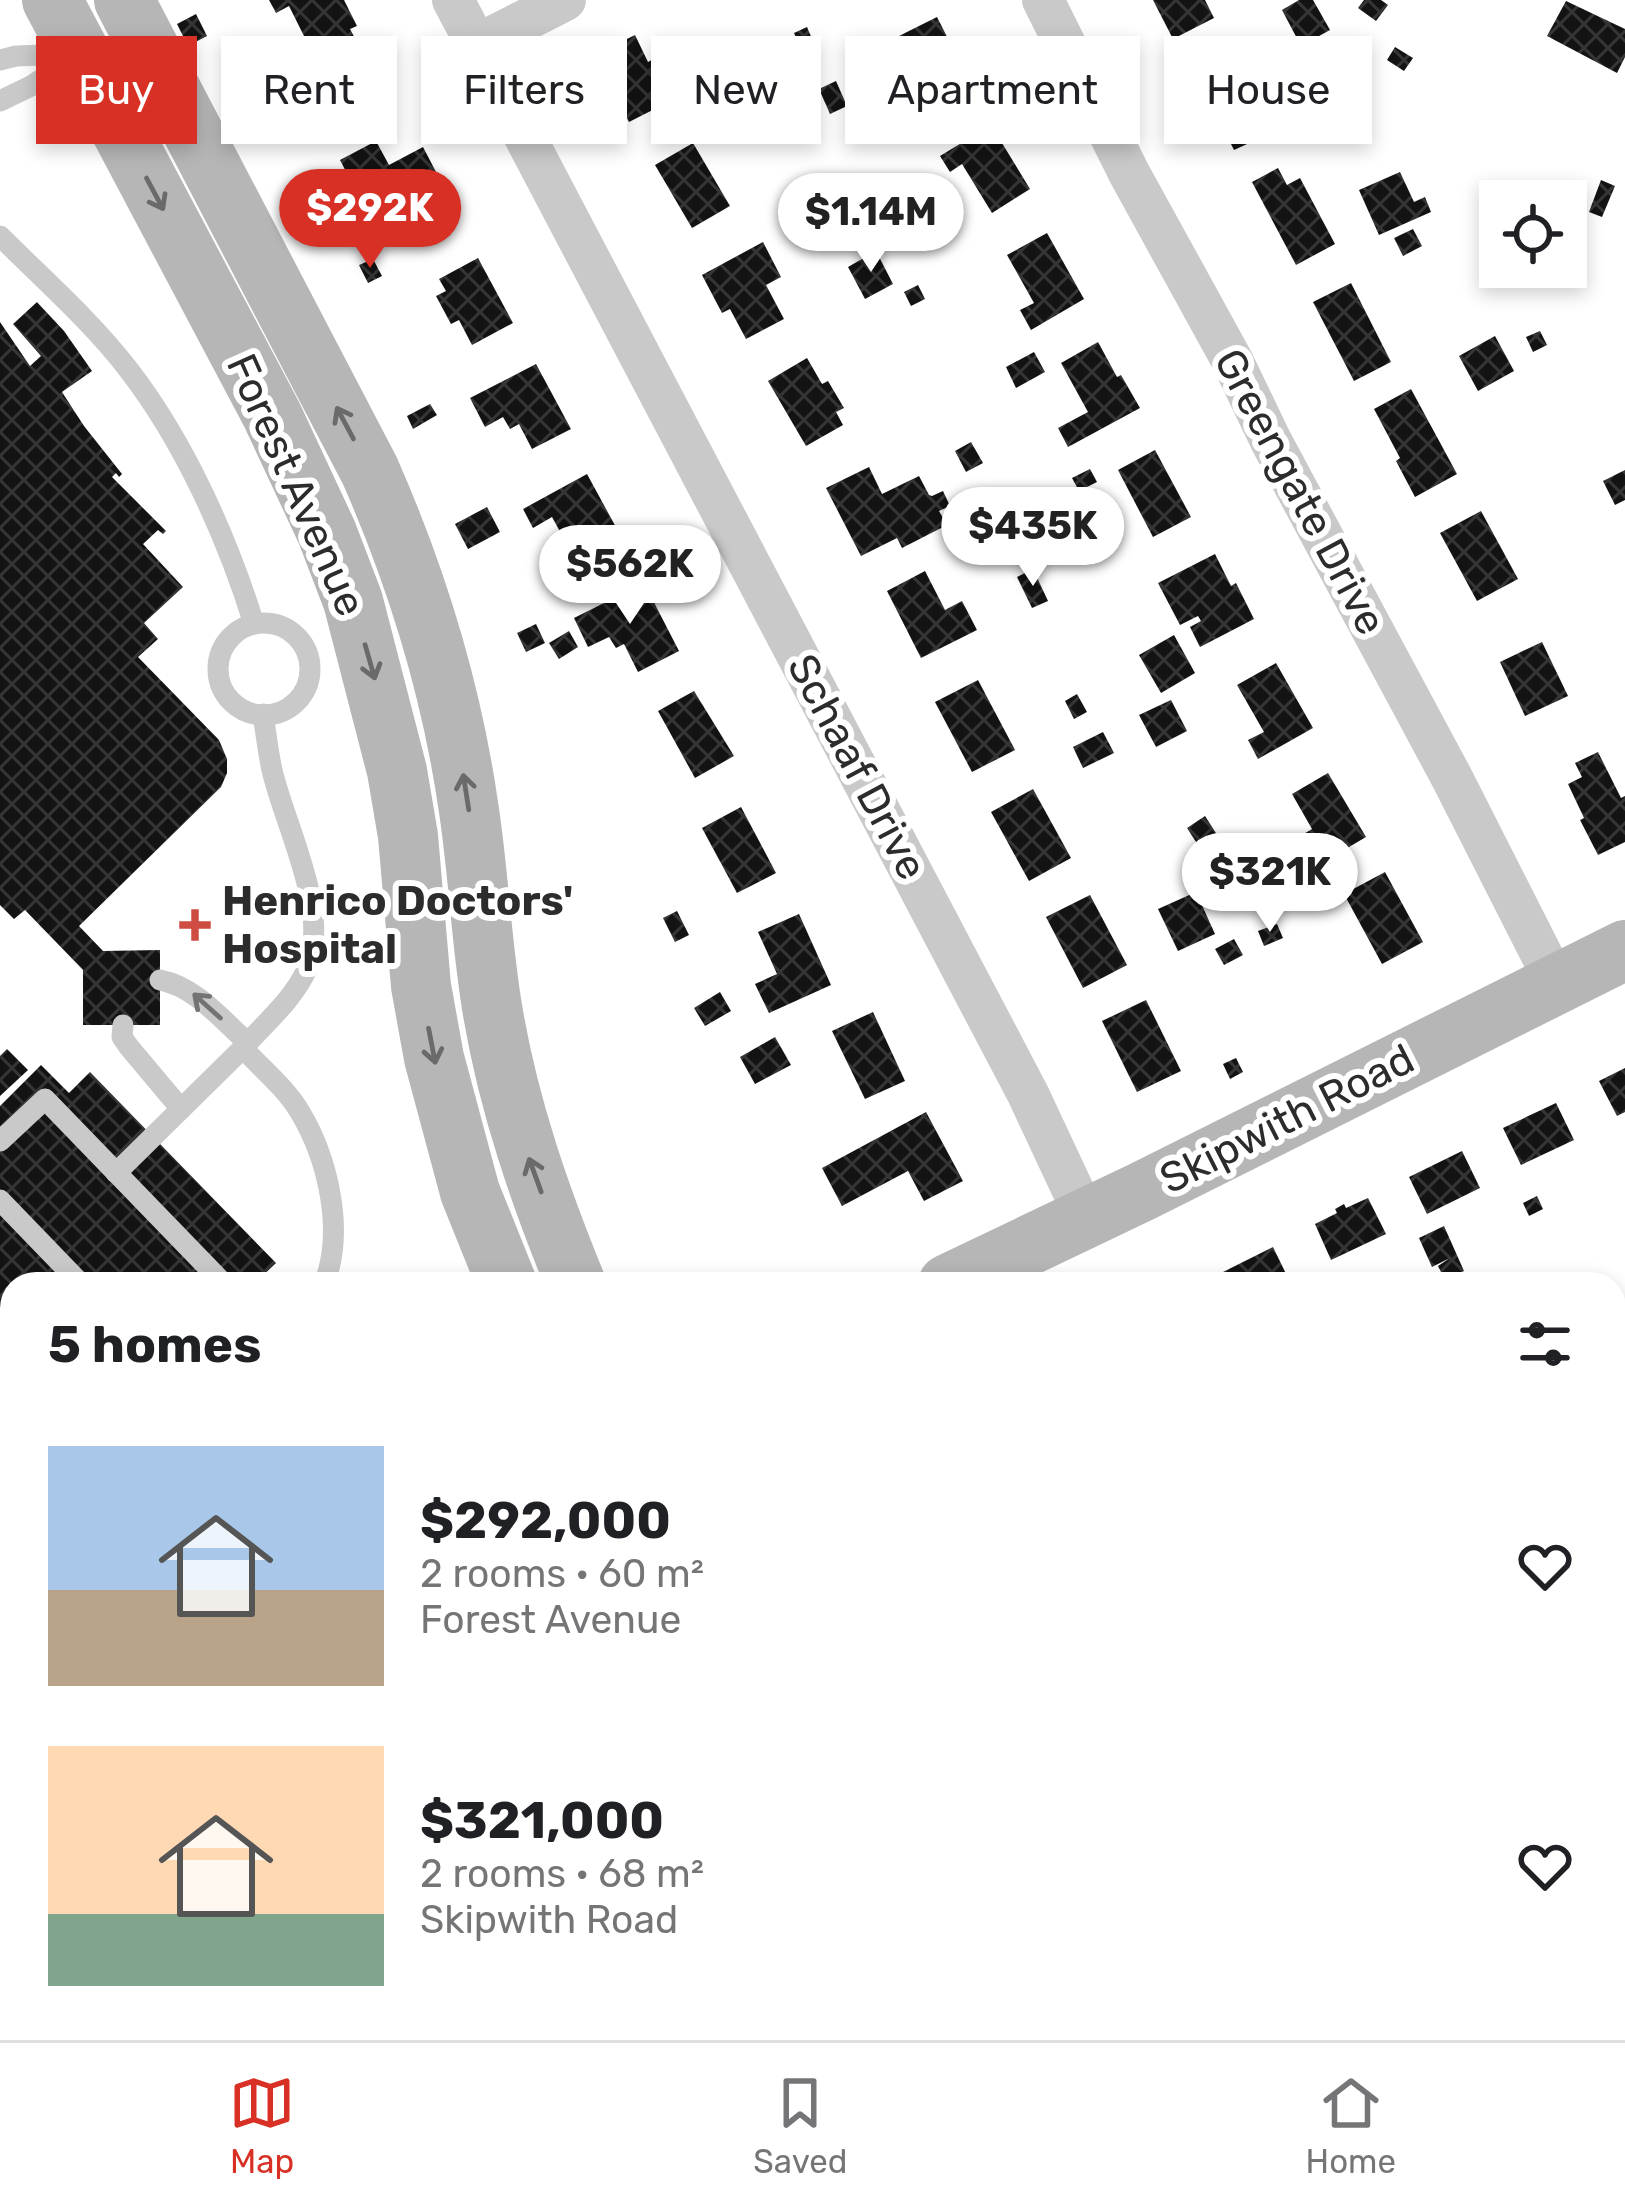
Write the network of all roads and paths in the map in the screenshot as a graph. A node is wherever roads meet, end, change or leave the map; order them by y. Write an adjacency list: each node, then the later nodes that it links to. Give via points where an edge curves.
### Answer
1 (52, 0): 5 (main road, Forest Avenue)
2 (453, 0): 6 (street, Schaaf Drive)
3 (565, 0): 7 (street)
4 (1043, 0): 16 (street, Greengate Drive)
5 (112, 31): 8 (lane); 9 (lane); 27 (main road, Forest Avenue, one-way to 27, via 353,601 398,771 434,1058); 28 (main road, Forest Avenue, one-way to 5, via 507,1082 457,738 412,572 370,471)
6 (472, 36)
7 (495, 36)
8 (0, 60)
9 (0, 101)
10 (529, 144): 23 (street, Schaaf Drive)
11 (0, 236): 12 (lane, via 100,337 160,414 225,539)
12 (254, 624): 13 (lane, via 229,638 218,667 228,697); 13 (lane, via 296,634 310,659 297,701)
13 (263, 714): 18 (lane, via 313,943 294,992)
14 (1625, 950): 16 (main road, Skipwith Road)
15 (160, 980): 18 (lane, one-way to 15, via 192,992)
16 (1557, 985): 23 (main road, Skipwith Road)
17 (122, 1025): 19 (lane, via 129,1047)
18 (245, 1046): 19 (lane); 26 (lane, via 298,1108 323,1159 334,1216)
19 (182, 1109): 21 (lane)
20 (0, 1141): 21 (lane, via 45,1099)
21 (116, 1173): 25 (lane)
22 (0, 1200): 24 (lane)
23 (1086, 1218): 29 (main road, Skipwith Road)
24 (69, 1272)
25 (212, 1272)
26 (328, 1272)
27 (501, 1272)
28 (571, 1272)
29 (973, 1272)

